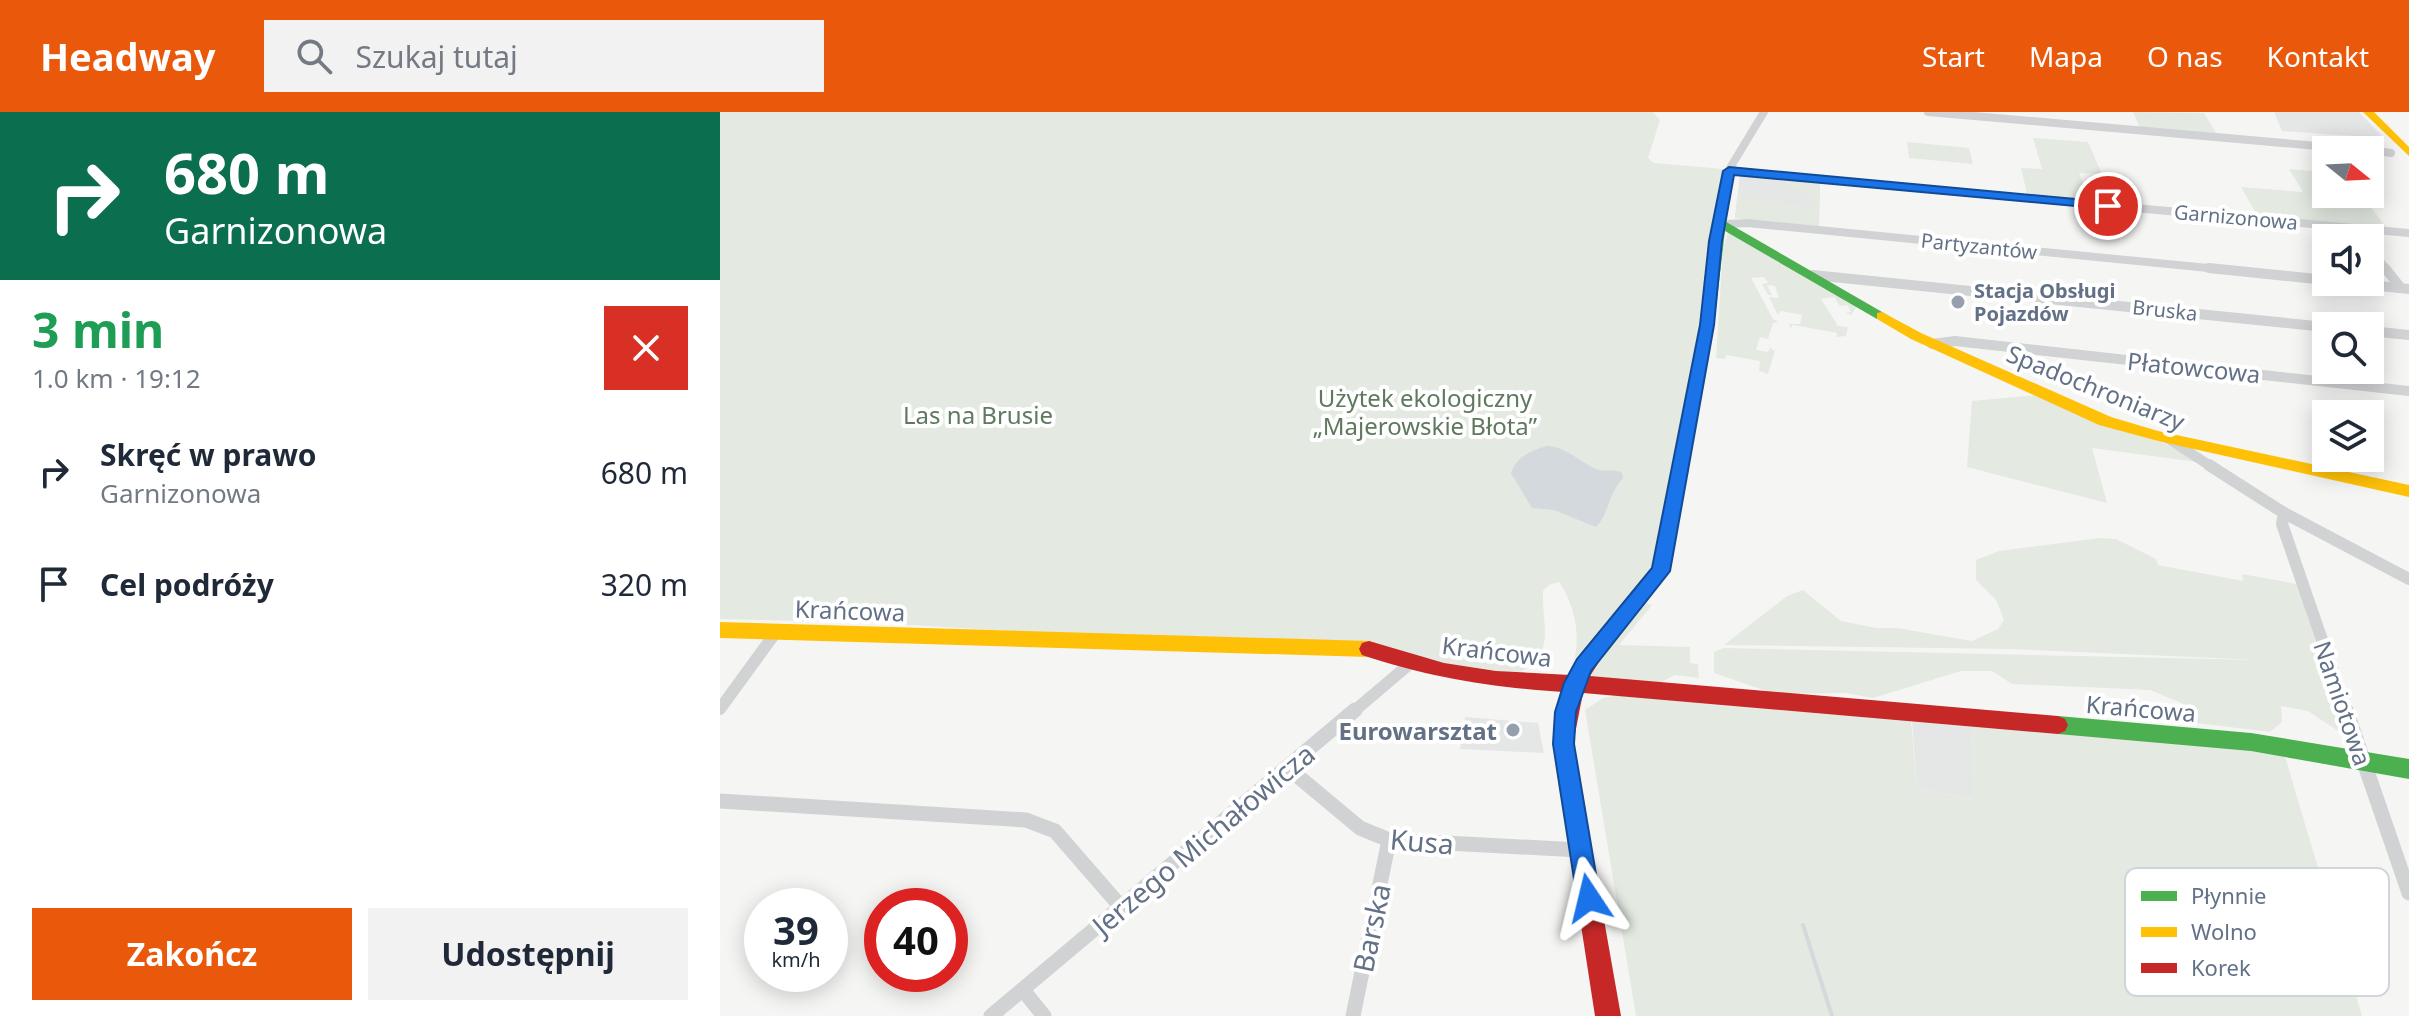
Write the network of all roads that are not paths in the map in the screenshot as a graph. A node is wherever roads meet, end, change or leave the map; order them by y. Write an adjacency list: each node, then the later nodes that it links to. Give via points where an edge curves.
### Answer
1 (1764, 112): 6 (street)
2 (1928, 112): 4 (street)
3 (2368, 112): 5 (street)
4 (2312, 145)
5 (2400, 153)
6 (1729, 171): 7 (street); 8 (street, Garnizonowa)
7 (1724, 223): 12 (street, Spadochroniarzy); 13 (street, Partyzantów); 28 (street, via 1714,250 1697,382 1661,571)
8 (2312, 224)
9 (2384, 231): 10 (street, Garnizonowa)
10 (2409, 233)
11 (2384, 265): 15 (street)
12 (1813, 275): 16 (street, Bruska); 19 (street, Spadochroniarzy)
13 (2312, 279)
14 (2384, 286): 15 (street)
15 (2405, 288)
16 (2312, 326)
17 (2384, 332): 18 (street)
18 (2409, 335)
19 (1932, 344): 20 (street, Płatowcowa, via 1963,342); 21 (street, Spadochroniarzy, via 2105,421)
20 (2409, 391)
21 (2167, 438): 22 (street); 23 (street, Spadochroniarzy)
22 (2409, 491)
23 (2284, 513): 24 (street, Spadochroniarzy); 30 (street, Namiotowa, via 2282,524)
24 (2409, 579)
25 (720, 630): 26 (street, Krańcowa)
26 (776, 632): 27 (street, Krańcowa, via 1365,649); 29 (street)
27 (1413, 661): 28 (street, Krańcowa, via 1482,677); 31 (street, Jerzego Michałowicza)
28 (1574, 683): 30 (street, Krańcowa, via 2251,742); 35 (street, via 1563,744)
29 (720, 709)
30 (2362, 759): 32 (street, Krańcowa); 36 (street, Namiotowa)
31 (1288, 768): 34 (street, Kusa, via 1360,828); 37 (street, Jerzego Michałowicza)
32 (2409, 769)
33 (720, 801): 37 (street, via 1026,820 1055,831)
34 (1389, 840): 35 (street, Kusa); 41 (street, Barska)
35 (1580, 850): 42 (street)
36 (2409, 893)
37 (1121, 907): 38 (street, Jerzego Michałowicza)
38 (1023, 990): 39 (street, Jerzego Michałowicza); 40 (street)
39 (991, 1016)
40 (1044, 1016)
41 (1353, 1016)
42 (1608, 1016)

